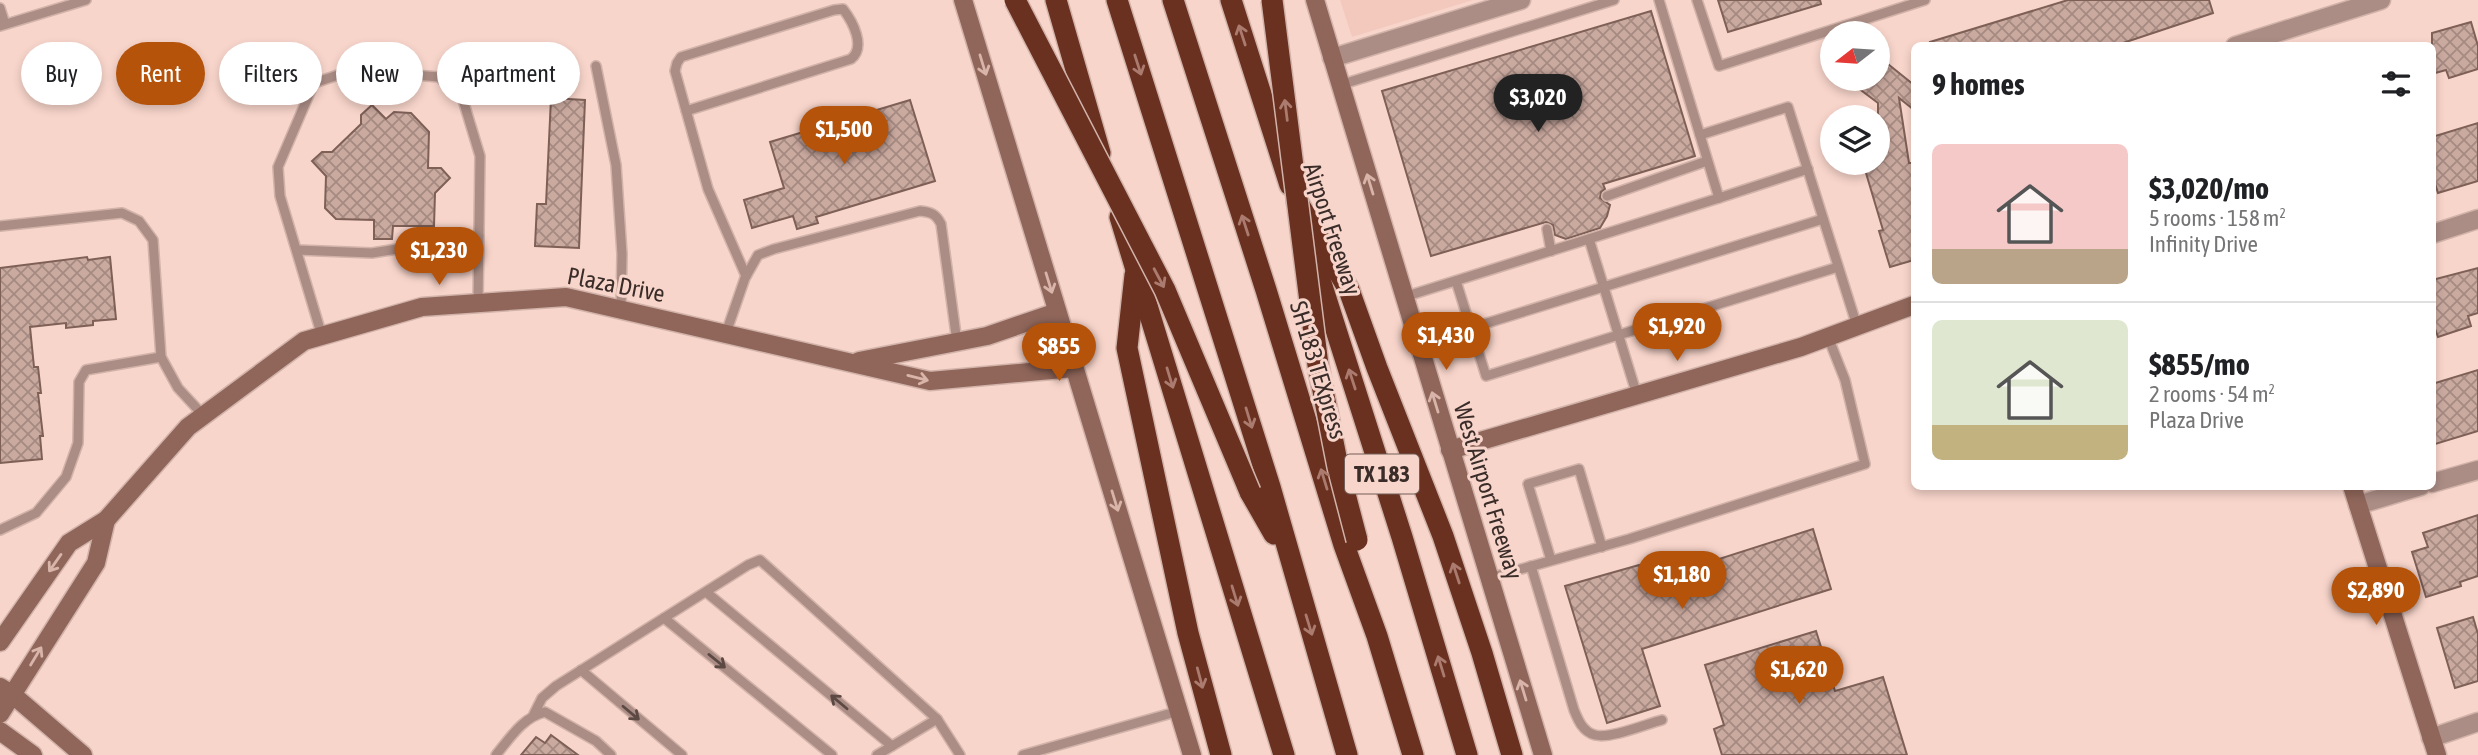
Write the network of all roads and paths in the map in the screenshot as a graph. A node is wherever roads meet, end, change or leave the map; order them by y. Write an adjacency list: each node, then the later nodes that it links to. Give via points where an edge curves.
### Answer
1 (86, 0): 17 (lane)
2 (963, 0): 47 (street, one-way to 47)
3 (1015, 0): 63 (highway, one-way to 63, bridge, via 1165,290)
4 (1056, 0): 38 (highway)
5 (1117, 0): 63 (highway, one-way to 63, via 1207,283)
6 (1173, 0): 69 (highway, SH 183 TEXpress, one-way to 6)
7 (1231, 0): 26 (highway, Airport Freeway / TX 183, one-way to 7)
8 (1272, 0): 69 (highway, one-way to 8, bridge, via 1318,365)
9 (1315, 0): 19 (street, West Airport Freeway)
10 (1521, 0): 19 (street)
11 (1614, 0): 21 (lane)
12 (1659, 0): 23 (lane)
13 (1697, 0): 14 (lane, via 1719,66)
14 (1925, 0)
15 (2381, 0): 18 (street)
16 (0, 8): 17 (lane)
17 (3, 25)
18 (2248, 42)
19 (1332, 58): 21 (street, West Airport Freeway)
20 (596, 66): 46 (lane, via 617,165)
21 (1340, 85): 43 (street, West Airport Freeway, one-way to 21)
22 (686, 111): 22 (lane, via 675,71 681,57 834,10 843,9 850,18 859,47 851,59); 40 (lane, via 708,189)
23 (1700, 135): 24 (lane); 25 (lane, via 1788,107)
24 (1707, 161): 27 (lane); 28 (lane)
25 (1808, 169): 28 (lane); 29 (lane)
26 (1293, 194): 102 (highway, Airport Freeway / TX 183, one-way to 26); 103 (highway, one-way to 26, via 1443,536 1349,290)
27 (1607, 195)
28 (1719, 198): 35 (lane)
29 (1824, 219): 39 (lane); 42 (lane)
30 (2478, 219): 33 (street)
31 (0, 226): 55 (lane, via 122,213 139,220 153,240)
32 (1547, 229): 37 (lane)
33 (2436, 233)
34 (479, 236): 36 (lane, via 372,253); 36 (lane, via 480,156 463,100 439,77 353,70 314,83 278,167 281,196); 44 (lane)
35 (1589, 239): 37 (lane); 42 (lane)
36 (297, 250): 51 (lane)
37 (1551, 251): 41 (lane)
38 (1136, 266): 98 (highway, one-way to 98, via 1126,348 1188,633); 99 (highway, one-way to 99)
39 (1838, 267): 48 (lane); 52 (lane)
40 (746, 276): 50 (lane); 54 (lane, via 758,255 774,249 930,212 941,224)
41 (1456, 281): 43 (lane); 49 (lane)
42 (1604, 288): 49 (lane); 52 (lane)
43 (1404, 297): 60 (street, West Airport Freeway, one-way to 43)
44 (478, 303): 46 (street, Plaza Drive, via 566,297); 51 (street, Plaza Drive, via 422,307)
45 (1911, 306): 48 (street)
46 (621, 309): 50 (street, Plaza Drive)
47 (1057, 312): 54 (street, Plaza Drive); 57 (street)
48 (1857, 326): 53 (street)
49 (1471, 328): 52 (lane, via 1486,376)
50 (726, 333): 56 (street, Plaza Drive)
51 (322, 335): 59 (street, Plaza Drive, via 304,341)
52 (1618, 336): 58 (lane)
53 (1828, 337): 58 (street); 70 (lane, via 1866,464)
54 (957, 342): 56 (street, Plaza Drive)
55 (162, 357): 59 (lane, via 178,388); 68 (lane, via 86,370 79,382 78,443 66,477 36,513)
56 (852, 362): 57 (street, Plaza Drive, one-way to 57, via 930,381)
57 (1074, 368): 79 (street, one-way to 79)
58 (1637, 395): 60 (street)
59 (203, 415): 67 (street, Plaza Drive)
60 (1450, 450): 73 (street, West Airport Freeway)
61 (2478, 470): 62 (street)
62 (2436, 482)
63 (1260, 490): 100 (highway, one-way to 100, via 1290,560)
64 (2353, 490): 66 (street)
65 (2408, 490): 66 (street)
66 (2358, 505): 87 (street)
67 (106, 520): 76 (street, Plaza Drive, one-way to 76, via 69,543); 78 (street, Plaza Drive, one-way to 67, via 96,563)
68 (0, 530)
69 (1351, 542): 101 (highway)
70 (1602, 547): 71 (lane); 71 (lane, via 1580,468 1528,484)
71 (1551, 561): 72 (lane)
72 (1531, 566): 73 (lane); 83 (lane, via 1574,710 1585,730 1609,735)
73 (1489, 578): 104 (street, West Airport Freeway, one-way to 73)
74 (706, 592): 75 (lane); 82 (lane, via 760,560); 86 (lane, one-way to 74)
75 (664, 618): 77 (lane); 93 (lane, one-way to 93)
76 (0, 642)
77 (581, 670): 81 (lane, via 542,698); 92 (lane, one-way to 92)
78 (6, 691): 80 (street, Plaza Drive); 89 (street)
79 (1179, 711): 96 (lane); 97 (street)
80 (0, 714)
81 (534, 714): 90 (lane); 91 (lane, via 545,712 596,741)
82 (937, 719): 86 (lane); 95 (lane)
83 (1662, 720)
84 (2478, 722): 87 (street)
85 (0, 731): 88 (street)
86 (892, 746): 94 (lane)
87 (2434, 746)
88 (33, 755)
89 (83, 755)
90 (496, 755)
91 (611, 755)
92 (682, 755)
93 (832, 755)
94 (877, 755)
95 (960, 755)
96 (1023, 755)
97 (1192, 755)
98 (1221, 755)
99 (1284, 755)
100 (1348, 755)
101 (1413, 755)
102 (1467, 755)
103 (1512, 755)
104 (1543, 755)

